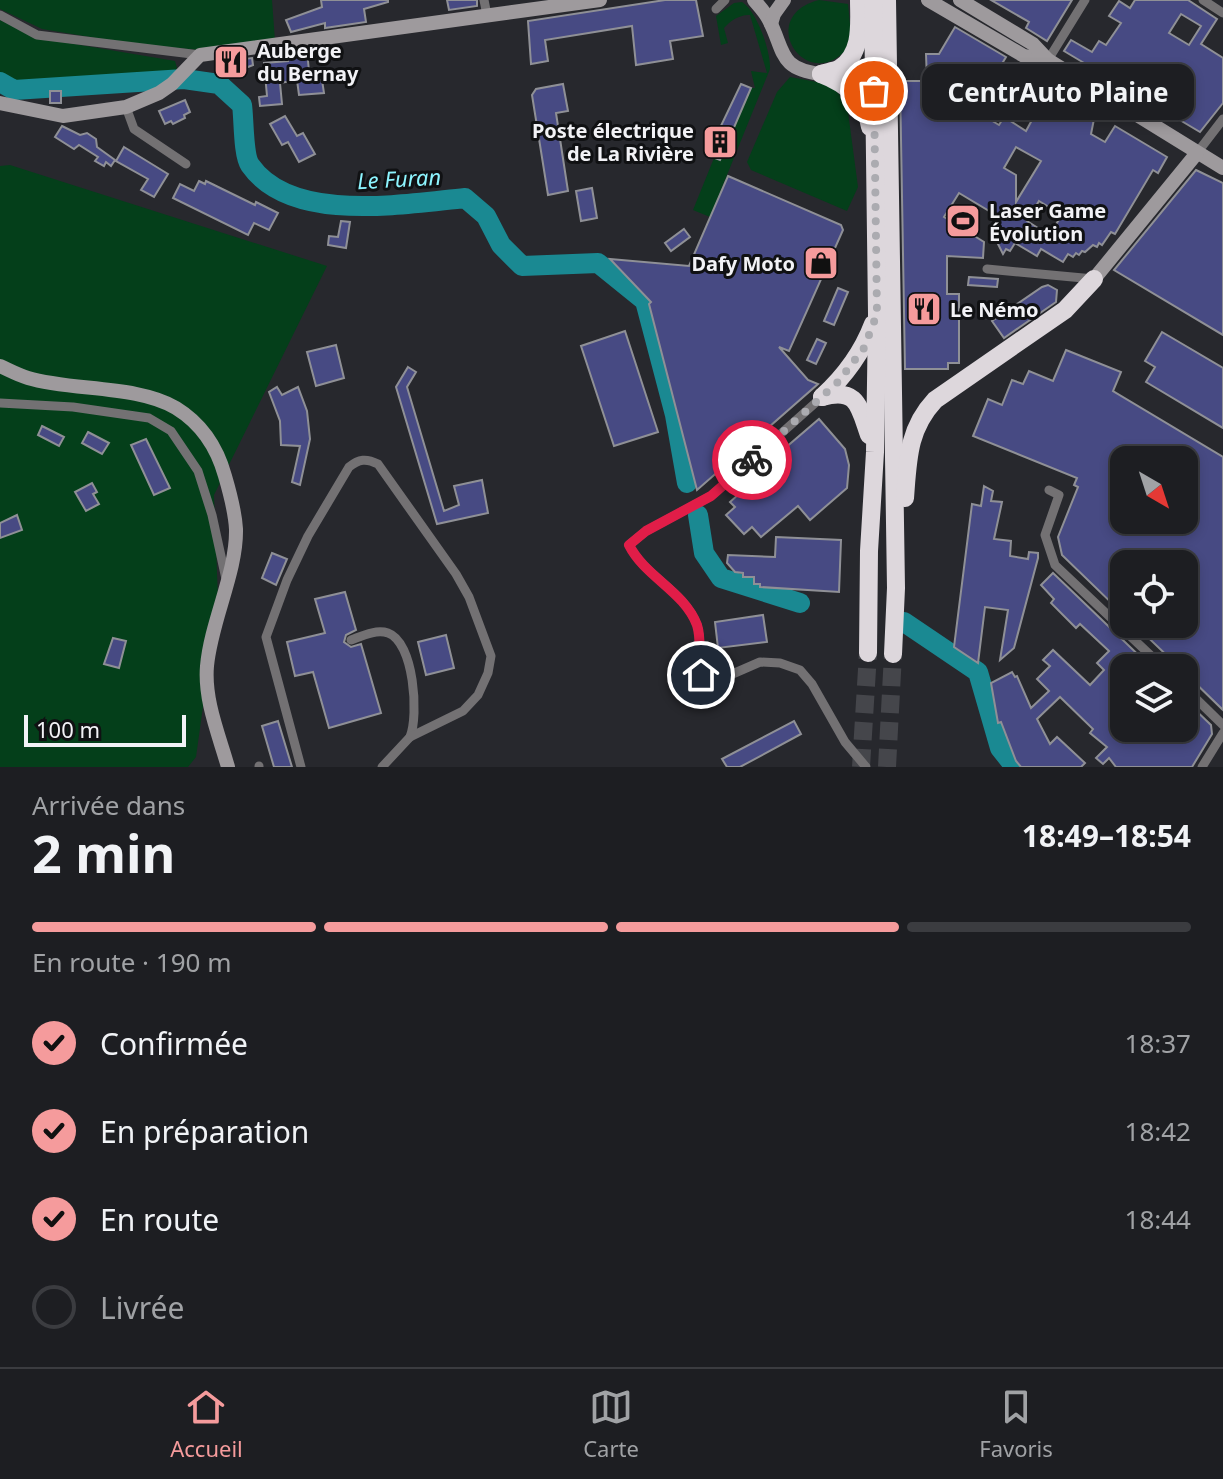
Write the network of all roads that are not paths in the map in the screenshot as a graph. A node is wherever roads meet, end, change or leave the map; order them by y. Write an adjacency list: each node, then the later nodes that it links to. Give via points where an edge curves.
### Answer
1 (600, 0): 12 (street)
2 (725, 0): 13 (street)
3 (754, 0): 16 (street)
4 (784, 0): 16 (street)
5 (859, 0): 17 (highway)
6 (873, 0): 26 (highway)
7 (887, 0): 38 (highway)
8 (928, 0): 19 (street, via 1024,56)
9 (960, 0): 19 (street, via 1033,44)
10 (1085, 0): 19 (street)
11 (1203, 0): 14 (street)
12 (486, 8): 18 (street)
13 (716, 9)
14 (1223, 13)
15 (0, 15): 18 (street, via 37,35)
16 (771, 24): 20 (street, via 789,63)
17 (855, 51): 20 (highway, via 840,68); 21 (highway)
18 (200, 55): 23 (street, via 172,84)
19 (1048, 60): 25 (street)
20 (821, 74): 21 (highway)
21 (856, 95): 26 (highway, via 869,118)
22 (0, 103): 23 (street, via 63,116)
23 (126, 107): 27 (street, via 134,129)
24 (1223, 119): 25 (street)
25 (1197, 153): 28 (street); 30 (street)
26 (874, 155): 31 (highway)
27 (186, 164)
28 (1223, 168)
29 (987, 269): 30 (street)
30 (1094, 279): 38 (highway, via 1065,310 935,400 920,416 909,449)
31 (877, 314): 33 (highway, via 864,348); 35 (highway)
32 (0, 366): 37 (street, via 28,378 151,398 196,423 216,451 230,492 236,531)
33 (822, 397): 35 (highway, via 837,393 862,408); 47 (street, via 711,496 629,545 635,557 688,606 698,628 701,675 710,681 721,679 760,662 800,670)
34 (0, 403): 37 (street, via 149,418 171,431 198,471)
35 (875, 452): 40 (highway)
36 (1049, 490): 42 (street, via 1059,495 1045,535 1055,565)
37 (226, 579): 48 (street, via 207,669 210,705)
38 (896, 588): 41 (highway)
39 (351, 640): 46 (street, via 377,631 390,633 401,644 412,683 415,723)
40 (868, 653)
41 (893, 654)
42 (1149, 654)
43 (1198, 701): 44 (street)
44 (1223, 725)
45 (1223, 733): 51 (street)
46 (410, 737): 49 (street, via 463,711 478,695 491,656 456,574 378,464 358,460 308,536 266,637); 50 (street)
47 (863, 764)
48 (228, 767)
49 (301, 767)
50 (382, 767)
51 (1202, 767)

